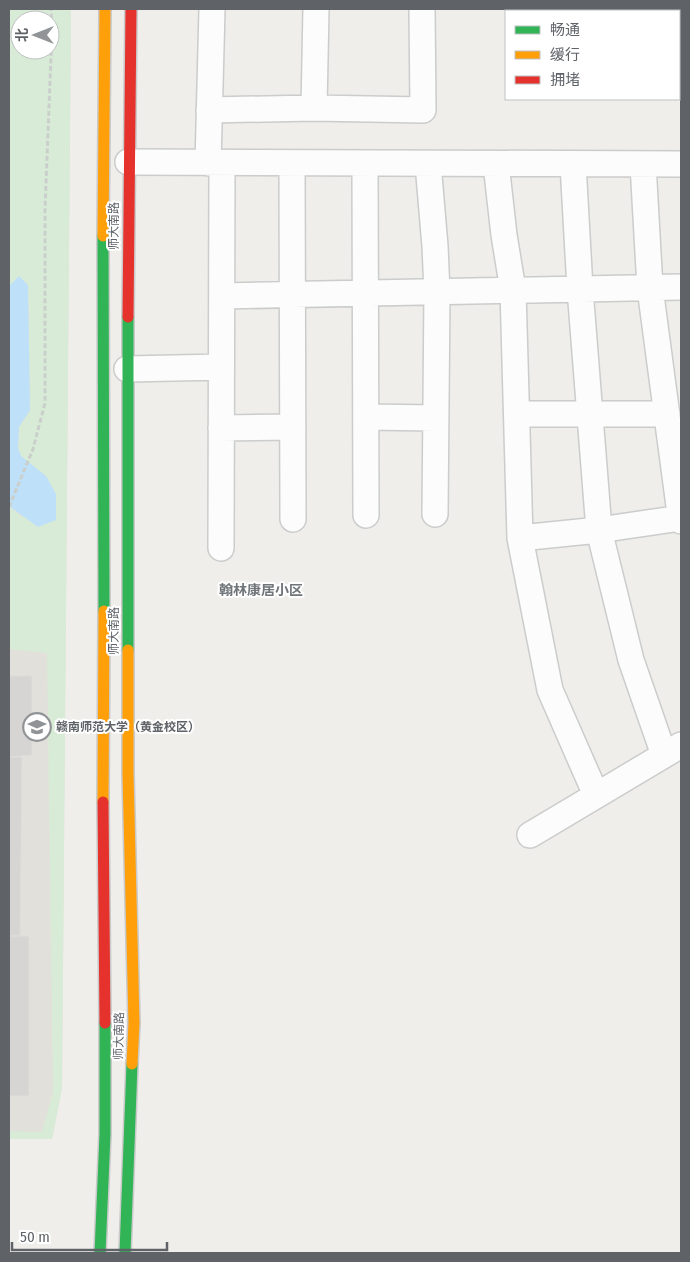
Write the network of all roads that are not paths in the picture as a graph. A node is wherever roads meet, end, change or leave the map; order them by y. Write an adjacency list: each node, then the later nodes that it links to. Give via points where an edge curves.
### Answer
1 (105, 9): 44 (main road, 师大南路, via 103,778 106,1022)
2 (131, 9): 8 (main road, 师大南路)
3 (212, 9): 7 (street)
4 (316, 9): 6 (street)
5 (422, 9): 6 (street, via 423,110)
6 (314, 108): 7 (street)
7 (209, 110): 9 (street)
8 (128, 162): 9 (street); 26 (main road, 师大南路)
9 (215, 163): 10 (street); 24 (street)
10 (292, 163): 11 (street); 23 (street)
11 (365, 163): 12 (street); 22 (street)
12 (428, 164): 13 (street); 21 (street)
13 (496, 164): 14 (street); 20 (street)
14 (573, 164): 15 (street); 19 (street)
15 (643, 164): 16 (street); 18 (street)
16 (681, 164)
17 (681, 287): 18 (street)
18 (650, 288): 19 (street); 29 (street)
19 (580, 289): 20 (street); 27 (street)
20 (513, 290): 21 (street); 28 (street)
21 (437, 292): 22 (street); 31 (street)
22 (365, 293): 23 (street); 30 (street)
23 (293, 294): 24 (street); 32 (street)
24 (222, 296): 25 (street)
25 (221, 366): 26 (street); 33 (street)
26 (127, 369): 45 (main road, 师大南路, via 128,773 134,1023)
27 (590, 413): 28 (street); 29 (street); 38 (street)
28 (516, 414): 39 (street)
29 (667, 414): 37 (street)
30 (366, 418): 31 (street); 35 (street)
31 (436, 418): 34 (street)
32 (293, 427): 33 (street); 36 (street)
33 (221, 428): 40 (street)
34 (435, 514)
35 (366, 515)
36 (294, 519)
37 (681, 519): 38 (street)
38 (598, 530): 39 (street); 41 (street, via 631,660)
39 (520, 538): 42 (street, via 550,690)
40 (221, 548)
41 (673, 750): 42 (street)
42 (596, 795): 43 (street)
43 (530, 835)
44 (100, 1253)
45 (125, 1253)

